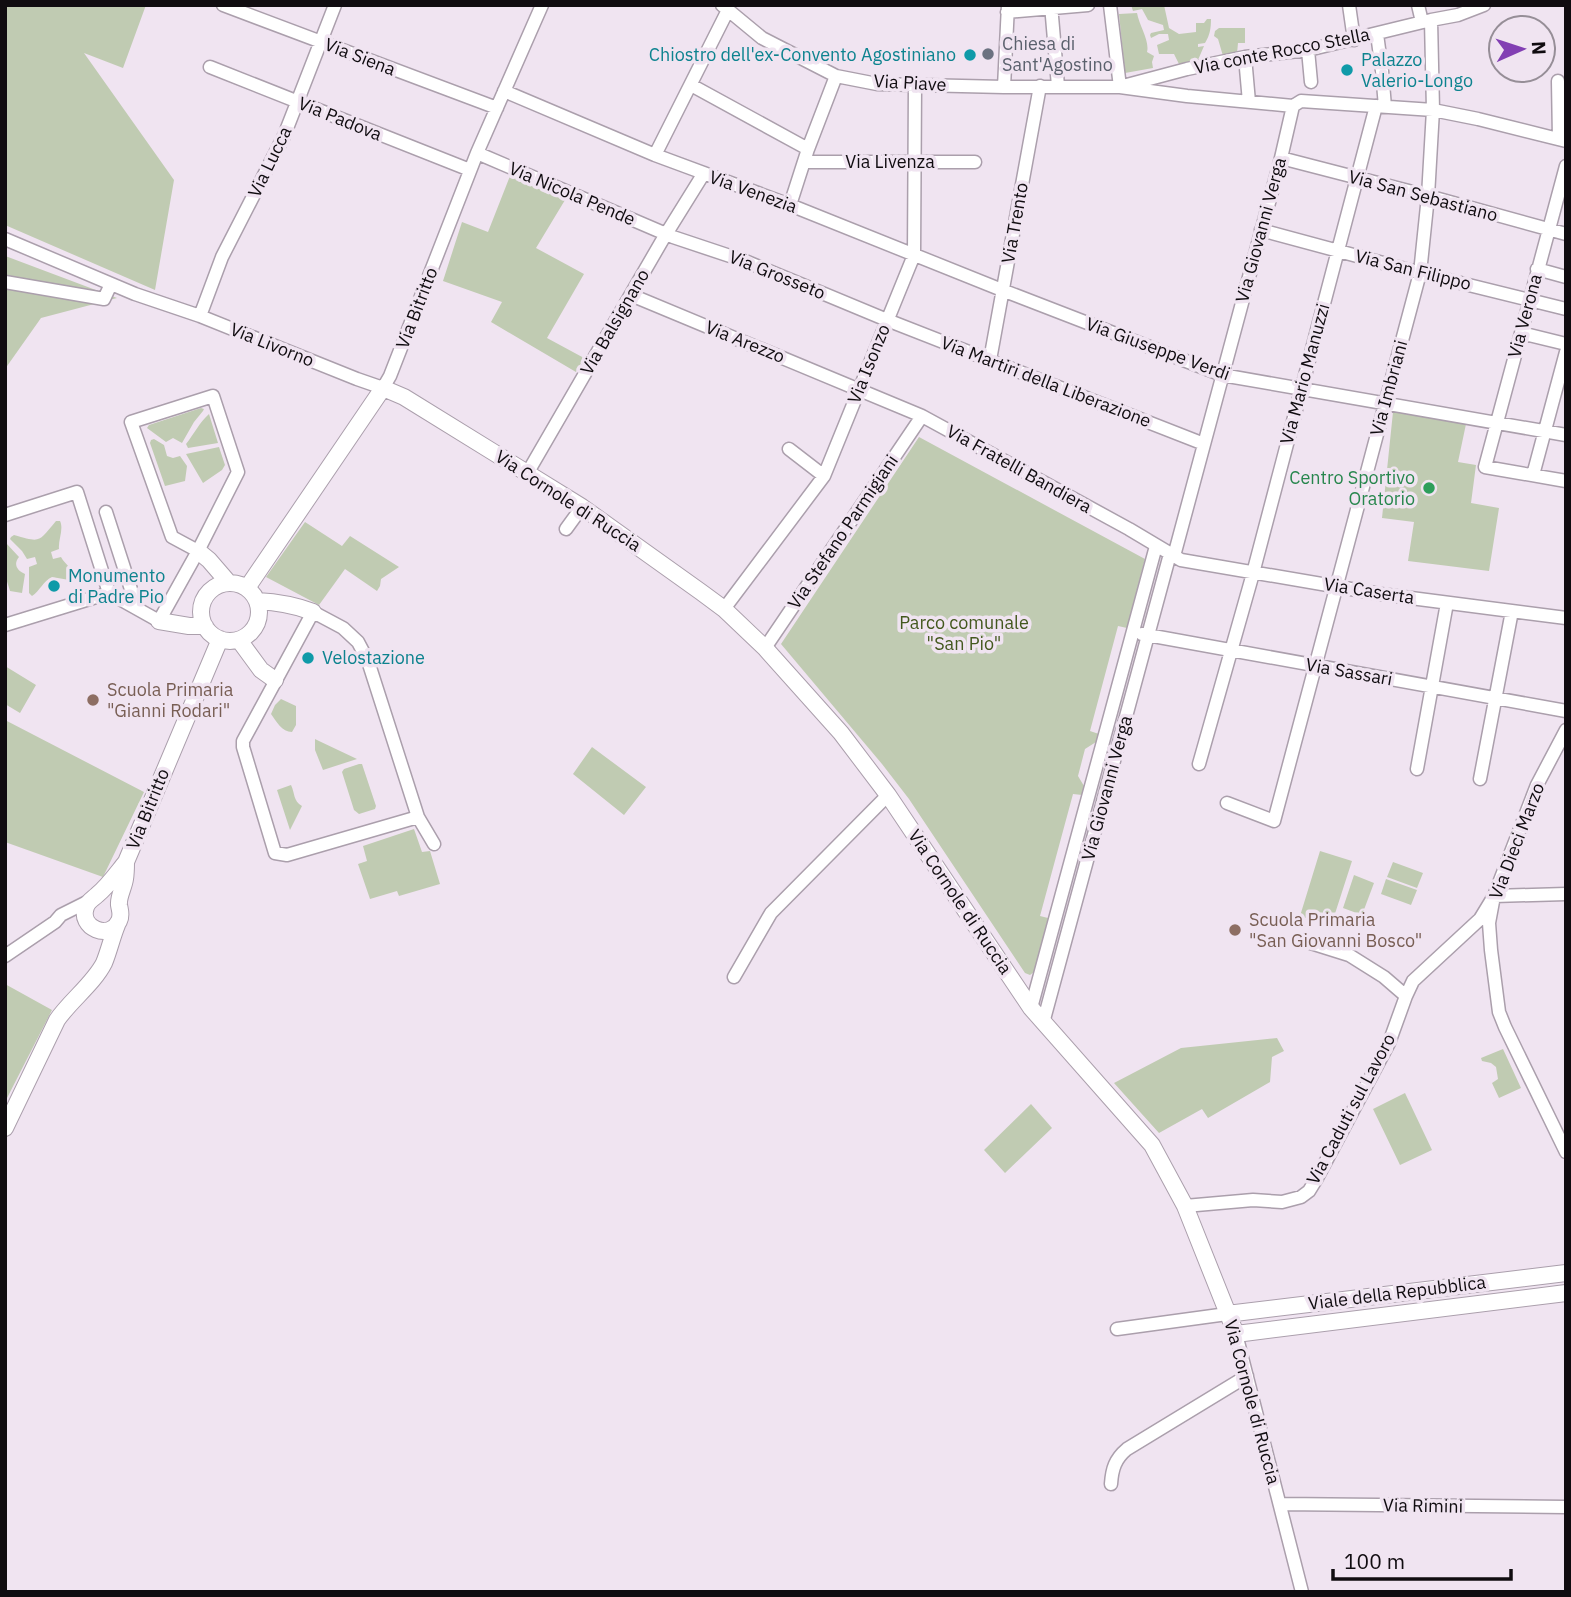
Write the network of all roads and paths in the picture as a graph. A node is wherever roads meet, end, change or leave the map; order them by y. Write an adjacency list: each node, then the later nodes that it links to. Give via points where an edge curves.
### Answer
1 (223, 5): 15 (street, Via Siena)
2 (335, 5): 15 (street, Via Lucca)
3 (542, 5): 29 (street, Via Bitritto)
4 (1088, 5): 8 (street)
5 (1111, 5): 28 (street)
6 (1349, 5): 14 (street)
7 (1418, 5): 12 (street, Via Imbriani)
8 (1051, 7): 11 (street); 26 (street)
9 (1476, 7): 12 (street, Via conte Rocco Stella)
10 (725, 8): 20 (street, Via Piave, via 762,38); 24 (street)
11 (1007, 8): 27 (street)
12 (1426, 21): 13 (street, Via conte Rocco Stella); 36 (street, Via Imbriani)
13 (1377, 34): 14 (street, Via conte Rocco Stella); 34 (street, Via Mario Manuzzi)
14 (1354, 40): 16 (street, Via conte Rocco Stella)
15 (321, 42): 31 (street, Via Lucca); 35 (street, Via Siena)
16 (1308, 50): 17 (street, Via conte Rocco Stella); 22 (street)
17 (1245, 57): 19 (street, Via conte Rocco Stella); 32 (street)
18 (210, 67): 31 (street, Via Padova)
19 (1187, 69): 28 (street, Via conte Rocco Stella); 30 (street, via 1177,82)
20 (836, 76): 23 (street, Via Piave, via 877,84); 39 (street)
21 (1558, 81): 37 (street)
22 (1311, 82)
23 (915, 84): 27 (street, Via Piave); 44 (street, Via Isonzo)
24 (691, 85): 39 (street); 41 (street)
25 (1040, 86): 26 (street, Via Piave); 27 (street, Via Piave); 64 (street, Via Trento)
26 (1058, 86): 28 (street, Via Piave)
27 (1004, 87)
28 (1120, 87): 30 (street)
29 (504, 91): 35 (street, Via Bitritto); 41 (street, Via Venezia)
30 (1187, 96): 32 (street)
31 (298, 102): 46 (street, Via Padova); 68 (street, Via Lucca, via 222,257)
32 (1249, 102): 33 (street)
33 (1293, 106): 34 (street, via 1301,101); 42 (street, Via Giovanni Verga)
34 (1381, 106): 36 (street); 49 (street, Via Mario Manuzzi)
35 (497, 108): 40 (street, Via Bitritto)
36 (1433, 110): 38 (street); 50 (street, Via Imbriani)
37 (1562, 112): 38 (street)
38 (1562, 140)
39 (808, 149): 43 (street)
40 (477, 153): 46 (street, Via Bitritto); 54 (street, Via Nicola Pende)
41 (655, 155): 48 (street, Via Venezia)
42 (1281, 158): 49 (street, Via San Sebastiano); 53 (street, Via Giovanni Verga)
43 (804, 162): 44 (street, Via Livenza); 51 (street)
44 (915, 162): 45 (street, Via Livenza); 58 (street, Via Isonzo)
45 (975, 162)
46 (470, 170): 75 (street, Via Bitritto)
47 (1564, 172): 52 (street, Via Verona)
48 (704, 173): 51 (street, Via Venezia); 54 (street, Via Balsignano)
49 (1357, 178): 50 (street, Via San Sebastiano); 57 (street, Via Mario Manuzzi)
50 (1428, 196): 52 (street, Via San Sebastiano); 60 (street, Via Imbriani)
51 (790, 205): 58 (street, Via Venezia)
52 (1549, 229): 55 (street, Via San Sebastiano); 59 (street, Via Verona)
53 (1261, 230): 57 (street, Via San Filippo); 74 (street, Via Giovanni Verga)
54 (666, 234): 65 (street, Via Balsignano); 69 (street, Via Grosseto)
55 (1566, 234)
56 (5, 239): 63 (street, Via Livorno)
57 (1338, 251): 60 (street, Via San Filippo); 77 (street, Via Mario Manuzzi)
58 (914, 255): 64 (street, Via Venezia); 69 (street, Via Isonzo)
59 (1537, 270): 61 (street); 66 (street, Via Verona)
60 (1420, 273): 66 (street, Via San Filippo); 78 (street, Via Imbriani)
61 (1566, 278)
62 (5, 282): 63 (street, via 104,299)
63 (111, 284): 68 (street, Via Livorno)
64 (1002, 290): 73 (street, Via Trento); 74 (street, Via Giuseppe Verdi)
65 (631, 295): 76 (street, Via Arezzo); 85 (street, Via Balsignano)
66 (1529, 299): 67 (street, Via San Filippo); 70 (street, Via Verona)
67 (1566, 309)
68 (200, 316): 75 (street, Via Livorno)
69 (887, 320): 73 (street, Via Martiri della Liberazione); 76 (street, Via Isonzo)
70 (1521, 333): 71 (street); 80 (street, Via Verona)
71 (1566, 344)
72 (1566, 352): 81 (street)
73 (990, 360): 83 (street, Via Martiri della Liberazione)
74 (1222, 375): 77 (street, Via Giuseppe Verdi); 83 (street, Via Giovanni Verga)
75 (383, 388): 85 (main road, Via Cornole di Ruccia); 100 (main road, Via Bitritto)
76 (859, 389): 79 (street, Via Fratelli Bandiera); 87 (street, Via Isonzo)
77 (1301, 390): 78 (street, Via Giuseppe Verdi); 96 (street, Via Mario Manuzzi)
78 (1385, 404): 80 (street, Via Giuseppe Verdi); 98 (street, Via Imbriani)
79 (922, 416): 93 (street, Via Fratelli Bandiera); 114 (street, Via Stefano Parmigiani)
80 (1497, 423): 81 (street, Via Giuseppe Verdi); 86 (street, Via Verona, via 1485,467)
81 (1545, 431): 82 (street, Via Giuseppe Verdi); 86 (street)
82 (1566, 435)
83 (1204, 444): 95 (street, Via Giovanni Verga)
84 (789, 449): 87 (street)
85 (528, 472): 89 (main road, Via Cornole di Ruccia)
86 (1533, 475): 88 (street)
87 (824, 476): 103 (street, Via Isonzo)
88 (1566, 481)
89 (582, 507): 92 (street); 103 (main road, Via Cornole di Ruccia)
90 (106, 512): 102 (street)
91 (5, 515): 99 (street, via 77,492)
92 (566, 529)
93 (1156, 546): 95 (street, Via Fratelli Bandiera); 110 (street, Via Giovanni Verga)
94 (198, 551): 94 (street, via 172,537 131,422 213,396 238,472); 97 (main road); 107 (street)
95 (1172, 555): 96 (street, Via Caserta); 111 (street, Via Giovanni Verga)
96 (1253, 573): 98 (street, Via Caserta); 115 (street, Via Mario Manuzzi)
97 (228, 582): 100 (main road, via 238,583); 109 (main road, via 204,598)
98 (1338, 586): 101 (street, Via Caserta); 116 (street, Via Imbriani)
99 (109, 593): 102 (street); 108 (street)
100 (252, 594): 105 (main road); 113 (main road, via 258,620)
101 (1447, 603): 104 (street, Via Caserta); 118 (street)
102 (136, 608): 107 (street)
103 (724, 609): 114 (main road, Via Cornole di Ruccia)
104 (1512, 611): 106 (street, Via Caserta); 119 (street)
105 (313, 612): 117 (street); 127 (street, via 343,628 358,642 368,661)
106 (1566, 618)
107 (159, 621): 109 (main road)
108 (5, 625)
109 (205, 626): 112 (main road)
110 (1133, 632): 111 (street, Via Sassari); 142 (street, Via Giovanni Verga)
111 (1148, 636): 115 (street, Via Sassari); 143 (street, Via Giovanni Verga)
112 (220, 639): 113 (main road); 129 (main road, Via Bitritto)
113 (239, 640): 117 (main road, via 261,670)
114 (765, 648): 125 (main road, Via Cornole di Ruccia, via 849,743)
115 (1230, 650): 116 (street, Via Sassari); 122 (street, Via Mario Manuzzi)
116 (1316, 666): 118 (street, Via Sassari); 126 (street, Via Imbriani, via 1274,821)
117 (275, 680): 127 (street, via 243,741 275,853 286,855)
118 (1432, 687): 119 (street, Via Sassari); 123 (street)
119 (1496, 699): 120 (street, Via Sassari); 124 (street)
120 (1566, 710)
121 (1566, 730): 131 (street, Via Dieci Marzo, via 1537,785)
122 (1199, 764)
123 (1417, 769)
124 (1480, 779)
125 (888, 796): 139 (street, via 771,913); 142 (main road, Via Cornole di Ruccia)
126 (1227, 803)
127 (418, 817): 128 (street)
128 (435, 844)
129 (126, 862): 132 (main road); 133 (main road)
130 (1566, 894): 131 (street)
131 (1494, 896): 141 (street, Via Caduti sul Lavoro, via 1480,919 1413,981); 145 (street, Via Dieci Marzo, via 1489,923 1499,1012)
132 (93, 898): 133 (main road, via 108,896); 134 (street); 135 (main road, via 85,908)
133 (118, 903): 136 (main road)
134 (55, 922): 135 (street); 138 (street)
135 (89, 925): 136 (main road, via 97,931); 140 (main road, via 97,947)
136 (117, 925): 140 (main road, via 103,965)
137 (1298, 939): 141 (street, via 1349,955)
138 (5, 956)
139 (734, 977)
140 (93, 978): 144 (main road, via 57,1020)
141 (1406, 996): 146 (street, Via Caduti sul Lavoro, via 1389,1043 1309,1191 1282,1202)
142 (1031, 1008): 143 (main road, Via Cornole di Ruccia)
143 (1043, 1023): 146 (main road, Via Cornole di Ruccia, via 1152,1145)
144 (5, 1128)
145 (1566, 1152)
146 (1185, 1206): 149 (main road, Via Cornole di Ruccia)
147 (1566, 1273): 149 (main road, Viale della Repubblica)
148 (1566, 1293): 151 (main road, Viale della Repubblica)
149 (1227, 1314): 150 (street); 151 (main road, Via Cornole di Ruccia)
150 (1117, 1329)
151 (1236, 1334): 152 (street, Via Cornole di Ruccia)
152 (1247, 1376): 153 (street, via 1126,1449 1114,1465); 154 (street, Via Cornole di Ruccia)
153 (1111, 1484)
154 (1280, 1504): 155 (street, Via Rimini); 156 (street, Via Cornole di Ruccia)
155 (1566, 1507)
156 (1302, 1592)

